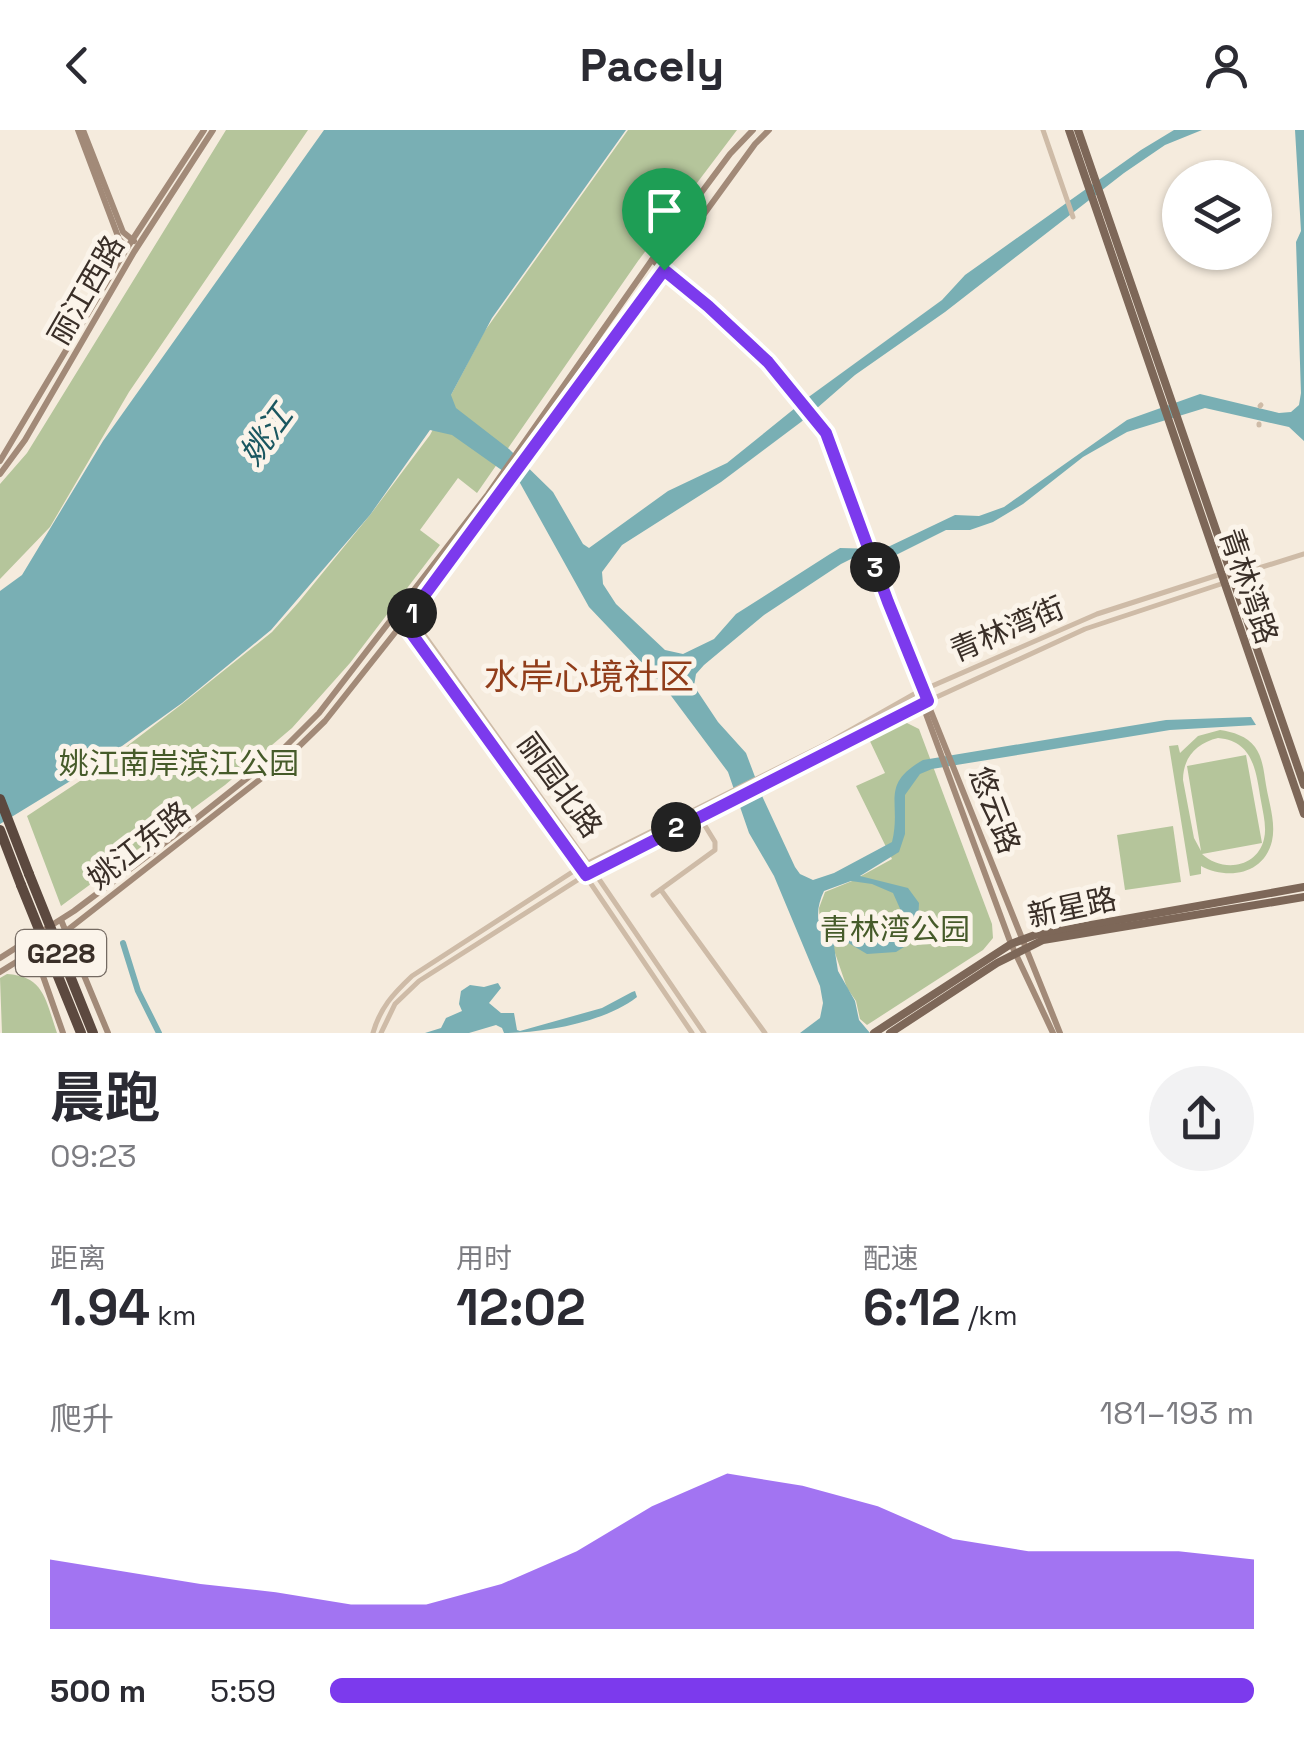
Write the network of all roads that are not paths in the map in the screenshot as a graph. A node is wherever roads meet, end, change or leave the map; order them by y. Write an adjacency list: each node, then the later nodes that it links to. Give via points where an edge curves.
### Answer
1 (81, 130): 11 (main road, via 123,232); 12 (main road, via 119,239)
2 (204, 130): 11 (main road, 丽江西路)
3 (213, 130): 11 (main road, 丽江西路)
4 (752, 130): 13 (main road)
5 (768, 130): 14 (main road)
6 (1043, 130): 10 (street)
7 (1069, 130): 9 (main road)
8 (1078, 130): 9 (main road)
9 (1096, 198): 18 (main road, 青林湾路)
10 (1073, 217)
11 (136, 242): 12 (main road, 丽江西路)
12 (130, 250): 15 (main road, 丽江西路); 16 (main road, 丽江西路)
13 (652, 260): 14 (main road); 39 (main road, 姚江东路, via 506,468 318,713 280,752)
14 (664, 270): 19 (main road, 姚江东路); 21 (main road, 悠云路, via 744,339 826,433)
15 (0, 461)
16 (0, 474)
17 (1304, 554): 18 (street, 青林湾街)
18 (1225, 578): 21 (street, 青林湾街, via 1097,614); 22 (street, 青林湾街, via 1085,628); 25 (main road, 青林湾路); 28 (main road, 青林湾路)
19 (410, 615): 20 (main road, 姚江东路); 31 (street, 丽园北路)
20 (404, 623): 32 (street, 丽园北路); 40 (main road, 姚江东路, via 286,759)
21 (920, 691): 22 (main road, 悠云路); 24 (street, 青林湾街)
22 (925, 703): 23 (main road, 悠云路); 24 (street, 青林湾街)
23 (952, 772): 42 (main road, 悠云路); 43 (main road, 悠云路)
24 (759, 782): 26 (street)
25 (1304, 785)
26 (736, 793): 29 (street); 31 (street)
27 (0, 800): 50 (highway, G228, bridge)
28 (1304, 814)
29 (699, 816): 33 (street); 36 (street, via 716,850)
30 (0, 830): 49 (highway, G228, bridge)
31 (588, 862): 32 (street); 33 (street, 丽园北路)
32 (580, 867): 34 (street, 丽园北路); 52 (street, via 412,976 384,1005)
33 (593, 870): 34 (street); 55 (street, 丽园北路)
34 (586, 875): 53 (street, via 419,982 395,1004); 54 (street, 丽园北路)
35 (1304, 887): 42 (main road, 新星路, via 1048,932)
36 (661, 890): 37 (street); 56 (street)
37 (653, 896)
38 (1304, 897): 42 (main road, 新星路)
39 (61, 920): 40 (main road); 41 (main road, 姚江东路)
40 (65, 932): 44 (main road, 姚江东路); 51 (main road)
41 (30, 939): 44 (main road); 45 (main road, 姚江东路)
42 (1023, 944): 43 (main road, 新星路); 58 (main road, 悠云路)
43 (1013, 948): 47 (main road, 新星路); 57 (main road, 新星路); 58 (main road, 悠云路)
44 (34, 952): 46 (main road, 姚江东路); 48 (main road)
45 (0, 958)
46 (0, 972)
47 (875, 1032)
48 (62, 1033)
49 (82, 1033)
50 (93, 1033)
51 (108, 1033)
52 (373, 1033)
53 (380, 1033)
54 (692, 1033)
55 (704, 1033)
56 (765, 1033)
57 (890, 1033)
58 (1056, 1033)

